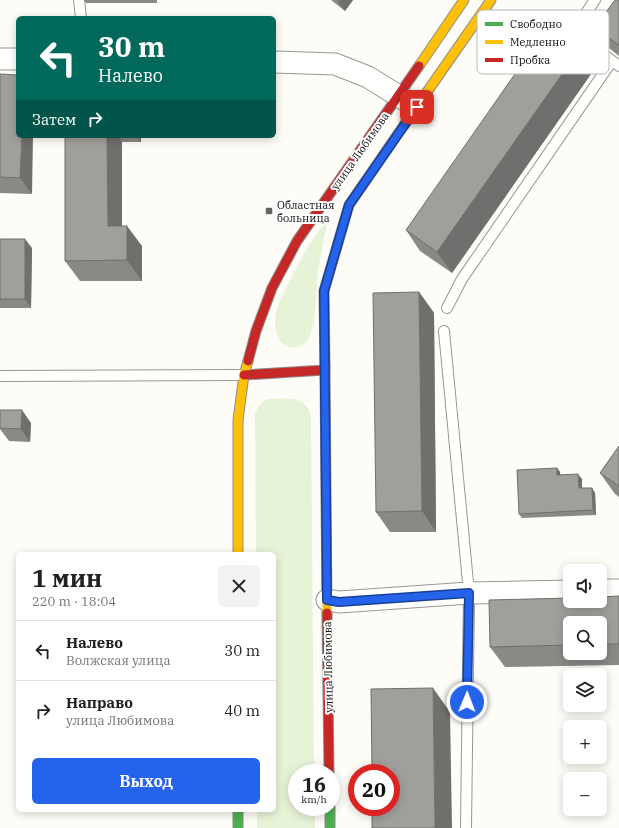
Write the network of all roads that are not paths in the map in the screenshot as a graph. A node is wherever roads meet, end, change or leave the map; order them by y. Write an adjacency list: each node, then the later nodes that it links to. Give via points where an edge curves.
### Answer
1 (79, 0): 7 (lane)
2 (464, 0): 15 (main road, улица Любимова)
3 (491, 0): 5 (main road, улица Любимова)
4 (595, 0): 6 (lane)
5 (484, 10)
6 (588, 10)
7 (81, 16)
8 (477, 20): 16 (main road, улица Любимова)
9 (0, 59): 10 (street)
10 (16, 59)
11 (276, 62): 15 (street, via 336,64 368,76)
12 (616, 64): 14 (lane)
13 (609, 74): 17 (lane, via 462,279)
14 (609, 74)
15 (399, 95): 16 (street); 20 (main road, улица Любимова, via 297,241 272,288 256,331)
16 (417, 107): 19 (main road, улица Любимова, via 349,205 324,291)
17 (447, 308)
18 (444, 331): 26 (lane)
19 (325, 370): 20 (main road); 27 (main road, улица Любимова)
20 (244, 375): 21 (lane); 22 (main road, улица Любимова, via 238,420)
21 (0, 376)
22 (238, 552)
23 (607, 590): 24 (street)
24 (619, 590)
25 (563, 591): 26 (street)
26 (469, 593): 27 (street, via 339,602); 33 (lane)
27 (327, 600): 28 (main road, улица Любимова)
28 (329, 764)
29 (238, 812): 31 (main road)
30 (330, 816): 32 (main road)
31 (238, 828)
32 (330, 828)
33 (466, 828)

